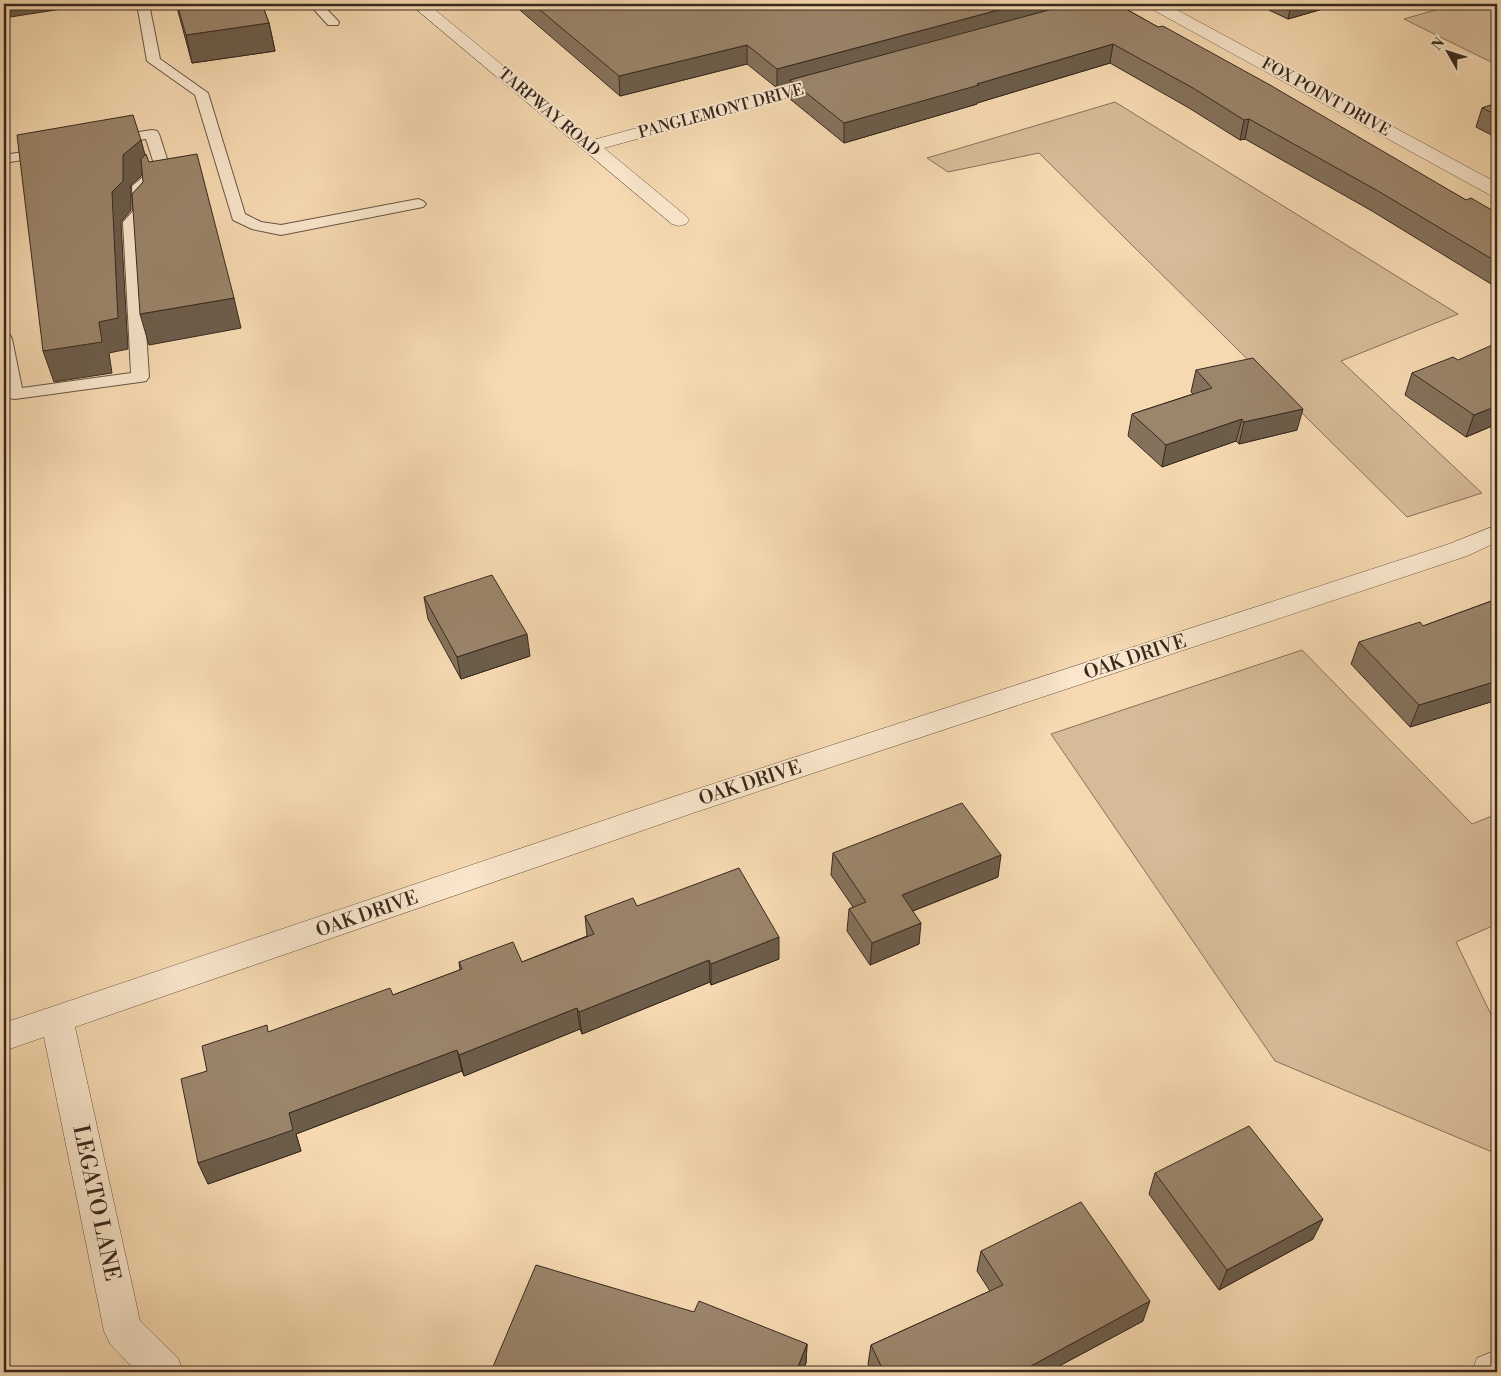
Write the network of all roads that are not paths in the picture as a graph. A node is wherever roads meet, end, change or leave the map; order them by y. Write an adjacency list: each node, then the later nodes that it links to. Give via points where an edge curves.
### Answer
1 (143, 4): 12 (lane, via 154,61 200,93 238,217 257,226 281,230)
2 (314, 4): 5 (lane)
3 (421, 4): 8 (street, TARPWAY ROAD)
4 (1154, 4): 11 (street, FOX POINT DRIVE)
5 (333, 22)
6 (837, 79): 8 (street, PANGLEMONT DRIVE)
7 (96, 143): 14 (lane, via 152,134 163,168 139,186 141,212 131,222 140,377 15,394)
8 (590, 146): 13 (street, TARPWAY ROAD)
9 (59, 150): 10 (lane)
10 (4, 159)
11 (1497, 190)
12 (418, 204)
13 (679, 220)
14 (4, 339)
15 (1497, 533): 16 (street, OAK DRIVE, via 1458,550 683,806)
16 (57, 1018): 17 (street, OAK DRIVE); 19 (street, LEGATO LANE, via 123,1331)
17 (4, 1037)
18 (1497, 1369): 20 (street)
19 (164, 1372)
20 (1491, 1372)

